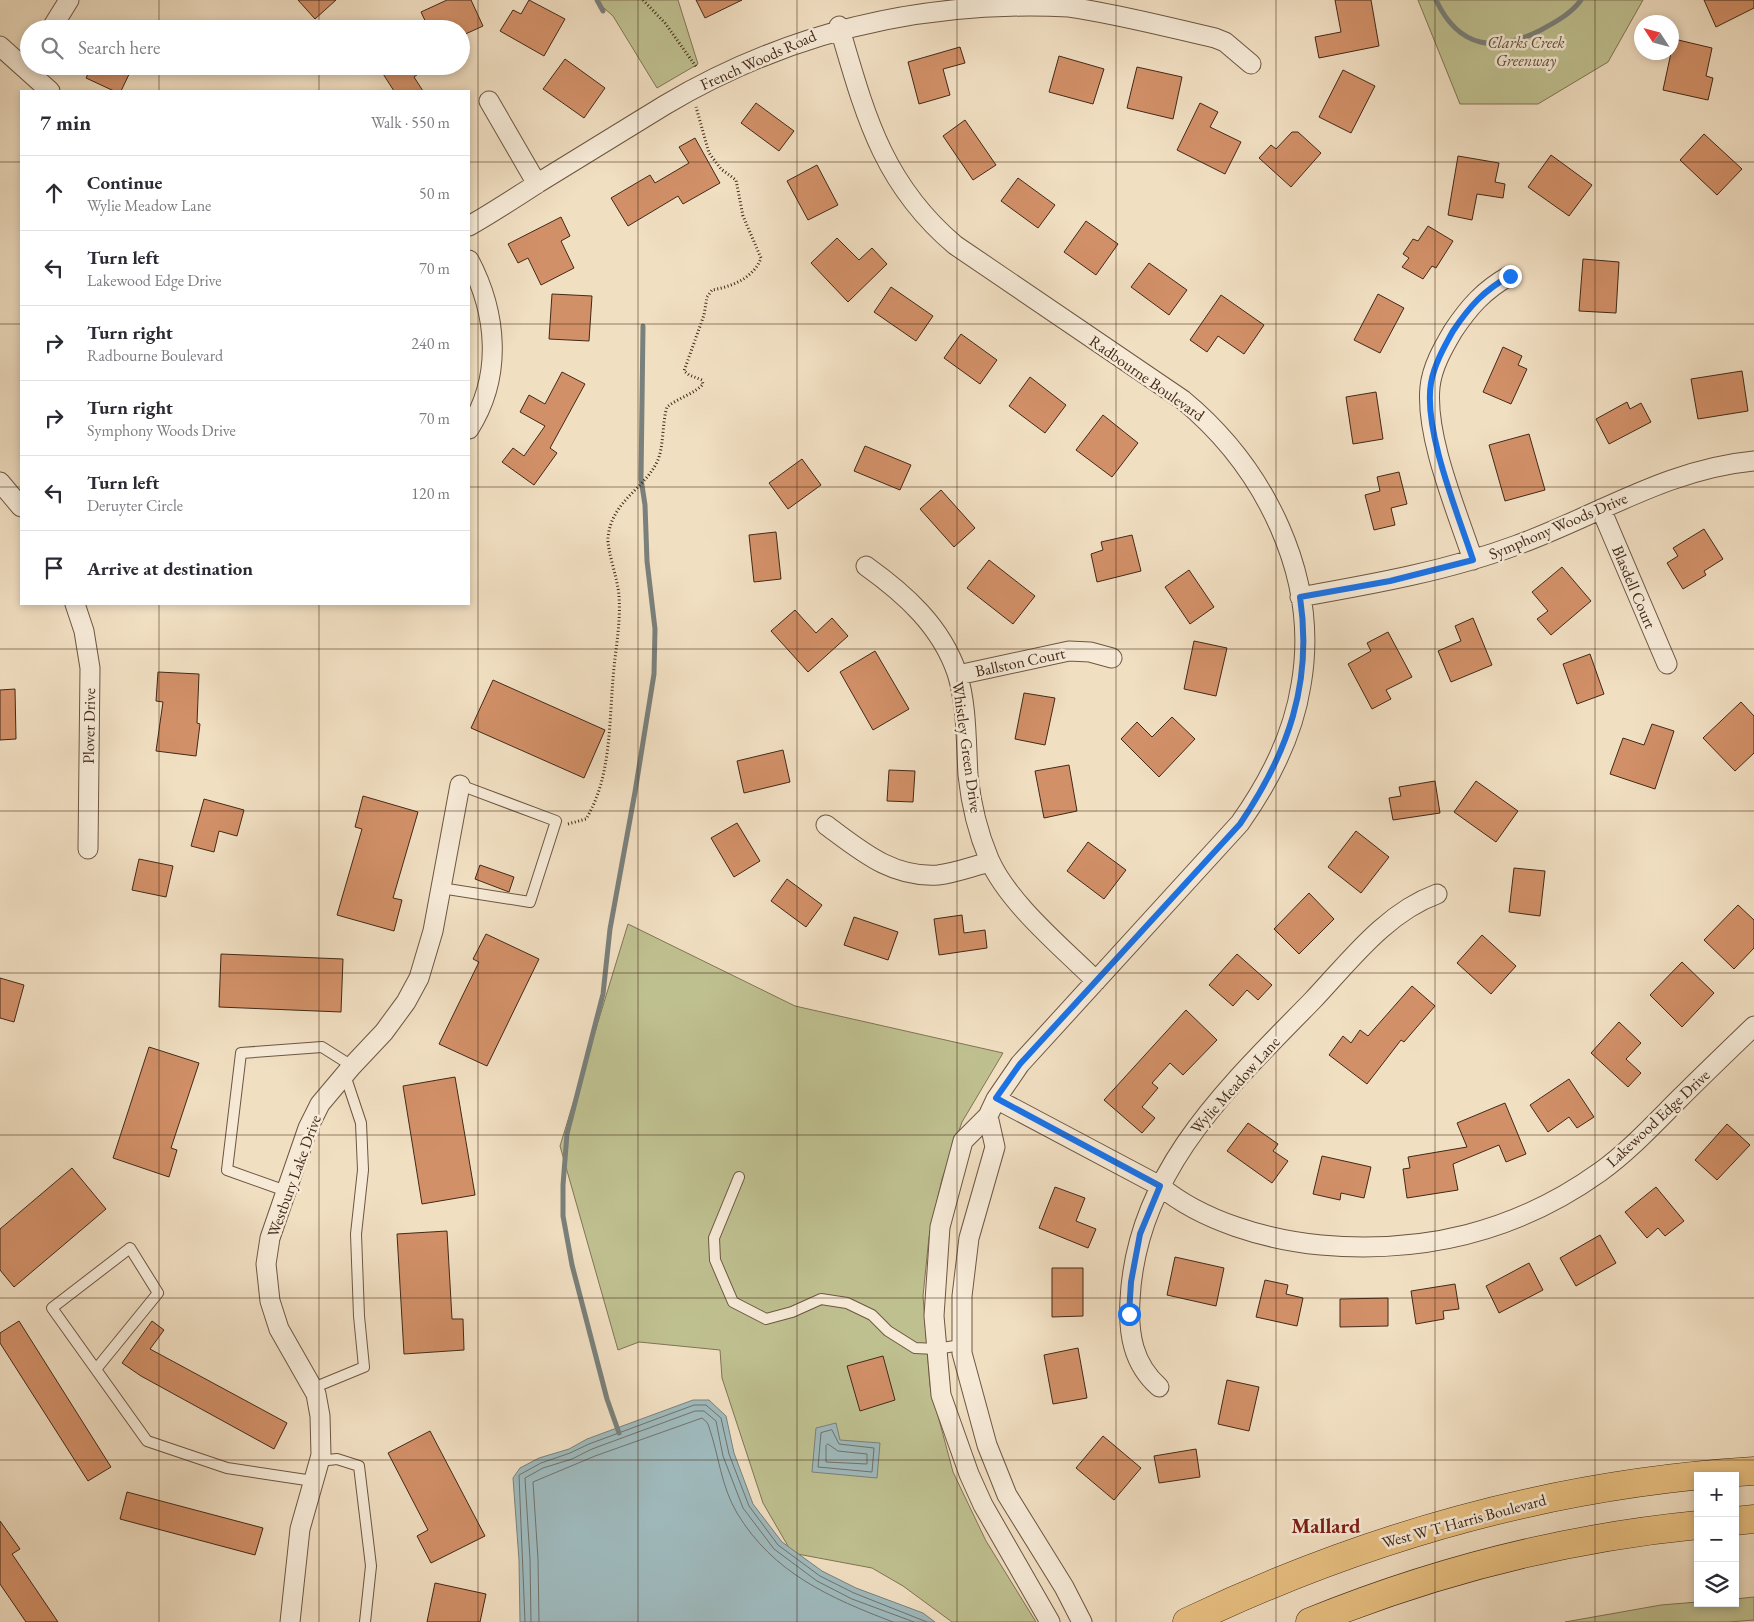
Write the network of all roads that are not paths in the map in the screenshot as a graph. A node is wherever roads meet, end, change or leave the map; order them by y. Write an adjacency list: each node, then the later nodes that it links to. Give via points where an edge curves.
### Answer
1 (69, 0): 2 (street)
2 (57, 20)
3 (839, 26): 6 (street, French Woods Road, via 945,5 1045,5 1117,15 1215,38 1226,42); 10 (street, French Woods Road, via 790,42 707,82); 21 (street, Radbourne Boulevard, via 872,133 905,192 928,220 955,244 1183,400 1210,423 1261,489 1286,542)
4 (0, 46): 5 (street)
5 (20, 57)
6 (1251, 64)
7 (37, 75): 8 (street)
8 (49, 90)
9 (489, 101): 10 (street)
10 (537, 184): 11 (street, French Woods Road)
11 (470, 225)
12 (470, 262): 14 (street, via 484,292 493,335 490,378)
13 (1510, 276): 19 (street, via 1492,286 1465,312 1447,342 1430,386 1429,410 1433,433)
14 (470, 427)
15 (1754, 461): 18 (street, Symphony Woods Drive, via 1678,475)
16 (0, 482): 17 (street)
17 (20, 506)
18 (1601, 509): 19 (street, Symphony Woods Drive, via 1518,545); 24 (street, Blasdell Court)
19 (1473, 560): 21 (street, Symphony Woods Drive, via 1390,581)
20 (866, 566): 25 (street, Whistley Green Drive, via 910,599 925,617)
21 (1300, 597): 32 (street, Radbourne Boulevard, via 1304,634 1301,687 1293,721 1270,776 1240,824)
22 (75, 605): 28 (street, Plover Drive, via 84,631 90,668)
23 (1112, 658): 25 (street, Ballston Court, via 1069,651)
24 (1667, 664)
25 (958, 675): 29 (street, Whistley Green Drive, via 973,809)
26 (460, 785): 30 (street, Westbury Lake Drive); 30 (lane, via 556,821 555,827 530,902)
27 (826, 825): 29 (street, via 867,856 906,873 939,875)
28 (88, 849)
29 (990, 862): 32 (street, Whistley Green Drive, via 1016,900)
30 (441, 888): 34 (street, Westbury Lake Drive, via 433,930 418,978 406,1002 384,1032)
31 (1437, 894): 38 (street, Wylie Meadow Lane, via 1407,907 1382,928 1300,1013 1206,1114 1190,1134)
32 (1096, 982): 35 (street, Radbourne Boulevard, via 1020,1064)
33 (1754, 1026): 38 (street, Lakewood Edge Drive, via 1635,1144 1601,1171 1546,1206 1470,1235 1392,1248 1310,1244 1248,1230 1209,1215)
34 (348, 1070): 39 (street, Westbury Lake Drive, via 320,1104); 39 (lane, via 322,1047 241,1053 227,1170); 44 (lane, via 361,1122 363,1170 356,1234 364,1367)
35 (996, 1098): 36 (street, Radbourne Boulevard); 38 (street, Lakewood Edge Drive)
36 (988, 1116): 40 (street, via 995,1146 969,1238 962,1296); 41 (street, Radbourne Boulevard, via 963,1141 940,1227 935,1280)
37 (739, 1177): 41 (lane, via 714,1238 715,1260 733,1302 766,1318 792,1312 822,1299 848,1304 872,1316 915,1348)
38 (1160, 1186): 43 (street, Wylie Meadow Lane, via 1140,1234 1129,1314 1136,1356 1144,1372)
39 (286, 1191): 44 (street, Westbury Lake Drive, via 270,1238 267,1284 279,1329)
40 (961, 1345): 41 (lane); 54 (street, via 987,1445 1007,1495)
41 (936, 1349): 53 (street, Radbourne Boulevard, via 941,1395 969,1474 983,1505)
42 (97, 1368): 42 (lane, via 52,1308 130,1248 158,1293); 47 (lane, via 146,1441 227,1468)
43 (1159, 1387)
44 (313, 1388): 45 (street, Westbury Lake Drive, via 320,1416)
45 (319, 1461): 47 (street, Westbury Lake Drive); 52 (lane, via 337,1459 359,1466 371,1566)
46 (1754, 1471): 55 (main road, West W T Harris Boulevard, via 1602,1488 1457,1520 1346,1554 1280,1579)
47 (312, 1481): 51 (street, Westbury Lake Drive, via 300,1529)
48 (1754, 1519): 49 (main road)
49 (1739, 1521)
50 (1694, 1525): 56 (main road, via 1622,1534 1480,1565 1412,1584)
51 (290, 1622)
52 (365, 1622)
53 (1050, 1622)
54 (1082, 1622)
55 (1187, 1622)
56 (1310, 1622)

